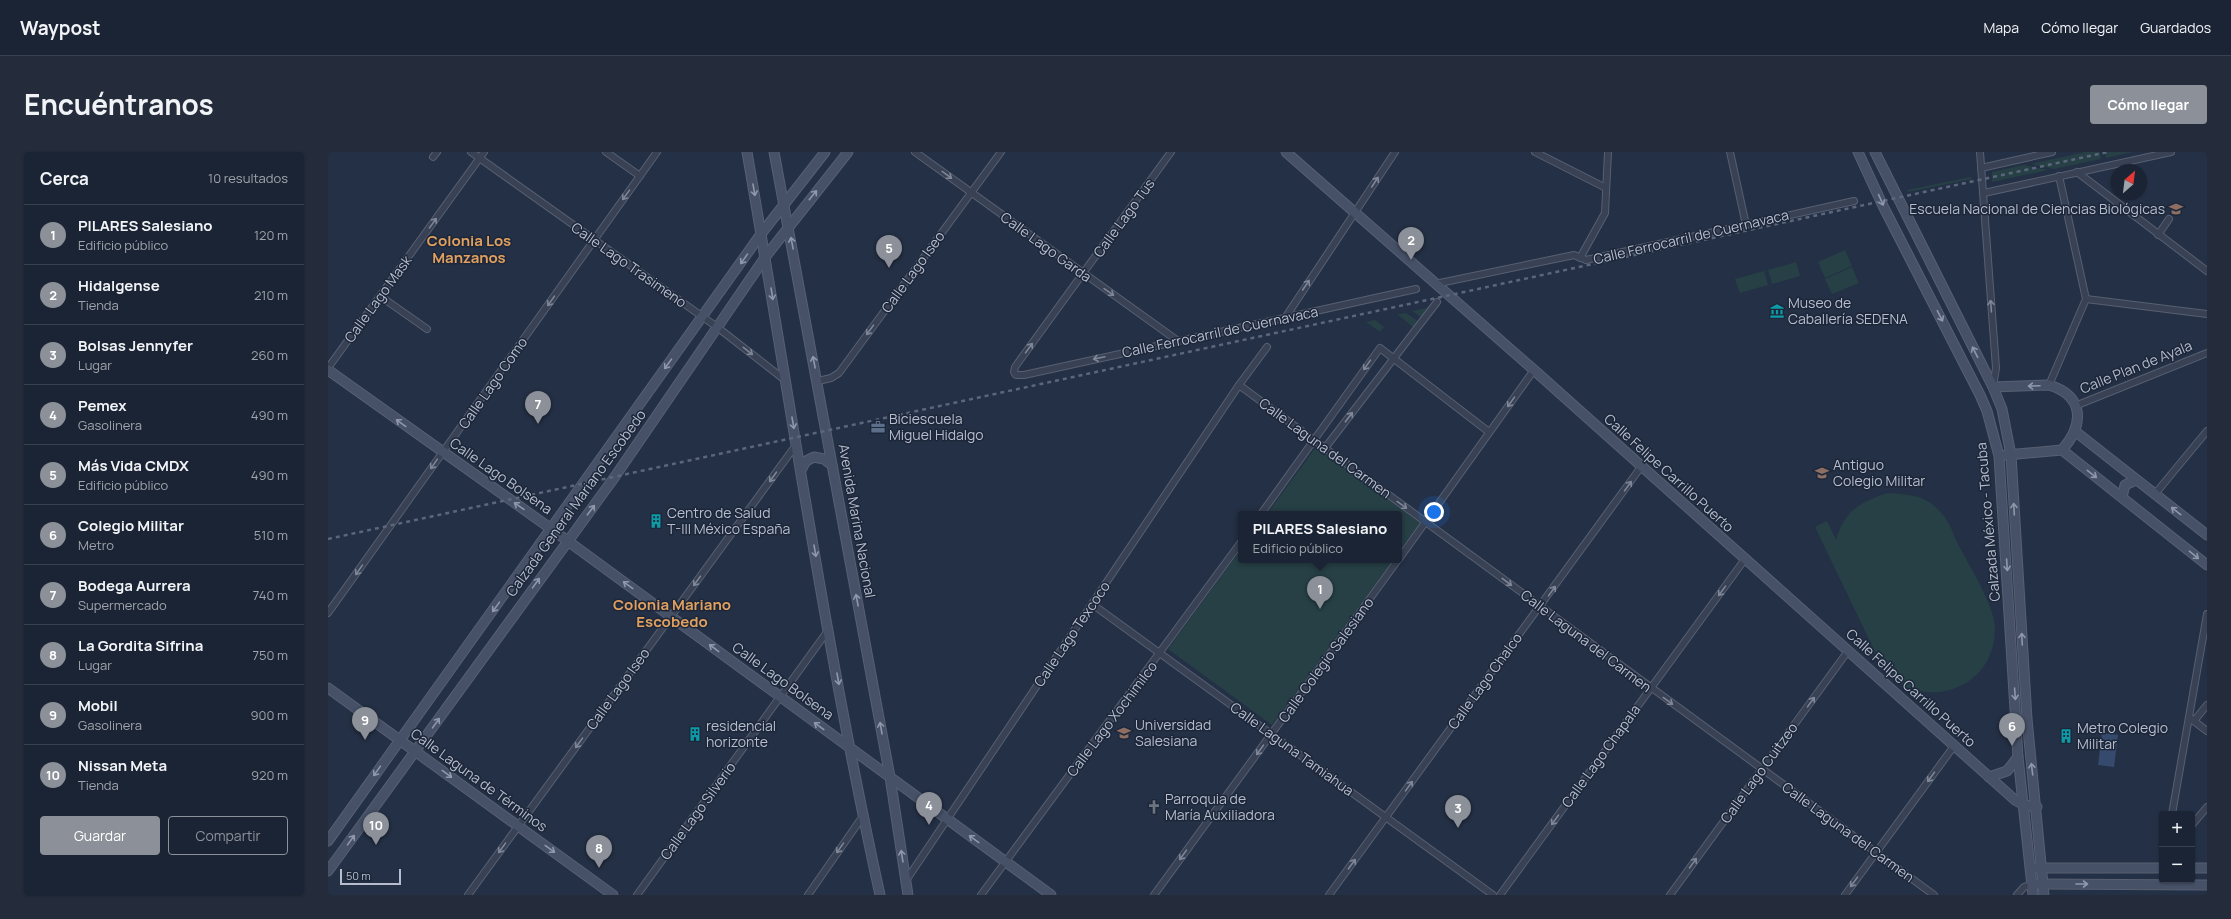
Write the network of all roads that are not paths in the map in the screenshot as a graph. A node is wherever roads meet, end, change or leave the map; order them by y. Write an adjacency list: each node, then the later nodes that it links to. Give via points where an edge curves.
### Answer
1 (471, 152): 22 (street, Calle Lago Trasimeno)
2 (484, 152): 22 (street, Calle Lago Mask)
3 (606, 152): 26 (street)
4 (657, 152): 26 (street, Calle Lago Como)
5 (747, 152): 40 (main road, one-way to 40)
6 (774, 152): 33 (main road, Avenida Marina Nacional)
7 (825, 152): 33 (main road, Calzada General Mariano Escobedo)
8 (848, 152): 37 (main road, Calzada General Mariano Escobedo, one-way to 8)
9 (915, 152): 30 (street, Calle Lago Garda, one-way to 30)
10 (1001, 152): 30 (street, Calle Lago Iseo)
11 (1171, 152): 46 (street, Calle Lago Tus)
12 (1288, 152): 34 (main road, Calle Felipe Carrillo Puerto)
13 (1395, 152): 34 (street, one-way to 13)
14 (1535, 152): 29 (street)
15 (1608, 152): 29 (street)
16 (1730, 152): 36 (street)
17 (1858, 152): 27 (main road, Calzada México - Tacuba)
18 (1874, 152): 24 (main road, Calzada México - Tacuba)
19 (1980, 152): 23 (street)
20 (2052, 152): 23 (street)
21 (2171, 152): 25 (street)
22 (480, 158): 42 (street, Calle Lago Trasimeno); 49 (street, Calle Lago Mask, one-way to 22)
23 (1981, 168): 31 (street)
24 (1883, 170): 27 (main road, via 1881,178 1874,179); 38 (main road, Calzada México - Tacuba)
25 (2076, 172): 28 (street); 41 (street)
26 (640, 176): 42 (street, Calle Lago Como, one-way to 42)
27 (1870, 176): 39 (main road, Calzada México - Tacuba, one-way to 39)
28 (2060, 176): 31 (street); 50 (street)
29 (1606, 188): 44 (street, via 1605,213)
30 (972, 192): 46 (street, Calle Lago Garda); 65 (street, Calle Lago Iseo, one-way to 65, via 839,373)
31 (1984, 193): 68 (street, one-way to 31, via 1996,368)
32 (1854, 201): 36 (street, Calle Ferrocarril de Cuernavaca)
33 (784, 205): 37 (main road, Avenida Marina Nacional); 40 (main road, Calzada General Mariano Escobedo)
34 (1355, 213): 47 (main road, Calle Felipe Carrillo Puerto); 54 (street, one-way to 34)
35 (2169, 219): 41 (street)
36 (1746, 225): 44 (street, Calle Ferrocarril de Cuernavaca, via 1586,260)
37 (789, 226): 43 (main road, Calzada General Mariano Escobedo); 65 (main road, Avenida Marina Nacional, one-way to 37)
38 (1911, 227): 39 (main road, via 1907,222 1901,221); 68 (main road, Calzada México - Tacuba, one-way to 38)
39 (1896, 230): 80 (main road, Calzada México - Tacuba, one-way to 80, via 1982,400)
40 (761, 234): 43 (main road); 53 (main road, Calzada General Mariano Escobedo, one-way to 53)
41 (2158, 235): 45 (street)
42 (594, 239): 53 (street, Calle Lago Trasimeno); 78 (street, Calle Lago Como, one-way to 78)
43 (766, 256): 55 (main road, Calzada General Mariano Escobedo); 64 (main road, one-way to 64)
44 (1580, 258): 47 (street, Calle Ferrocarril de Cuernavaca, via 1574,255)
45 (2207, 271)
46 (1083, 274): 57 (street, Calle Lago Garda, one-way to 57); 63 (street, Calle Lago Tus, one-way to 46, via 1016,374 1015,367)
47 (1435, 284): 62 (main road, Calle Felipe Carrillo Puerto)
48 (1416, 288): 54 (street, Calle Ferrocarril de Cuernavaca)
49 (380, 296): 56 (street); 61 (street, Calle Lago Mask)
50 (2086, 299): 52 (street); 66 (street)
51 (1437, 302): 60 (street)
52 (2207, 314)
53 (702, 317): 55 (street, Calle Lago Trasimeno); 89 (main road, Calzada General Mariano Escobedo, one-way to 89)
54 (1285, 318): 57 (street, Calle Ferrocarril de Cuernavaca)
55 (717, 327): 64 (street, Calle Lago Trasimeno, one-way to 64); 91 (main road, Calzada General Mariano Escobedo, one-way to 55, via 614,478)
56 (427, 329)
57 (1178, 341): 63 (street, Calle Ferrocarril de Cuernavaca, one-way to 63)
58 (1267, 347): 67 (street, Calle Lago Texcoco)
59 (2207, 354): 69 (street, Calle Plan de Ayala)
60 (1394, 357): 71 (street); 73 (street, one-way to 73, via 1381,348 1378,349); 76 (street, one-way to 60)
61 (328, 369): 78 (main road, Calle Lago Bolsena, one-way to 61)
62 (1534, 370): 71 (street, Calle Colegio Salesiano, one-way to 71); 82 (main road, Calle Felipe Carrillo Puerto)
63 (1024, 375)
64 (786, 380): 75 (main road, one-way to 75)
65 (818, 381): 74 (main road, Avenida Marina Nacional)
66 (2049, 385): 68 (main road, Calle Plan de Ayala, one-way to 68); 69 (main road, Calle Plan de Ayala, via 2065,392 2072,398)
67 (1239, 386): 73 (street, Calle Laguna del Carmen); 97 (street, Calle Lago Texcoco)
68 (1993, 387): 79 (main road, Calzada México - Tacuba, via 2002,409)
69 (2075, 406): 72 (main road, Calle Plan de Ayala, via 2078,416)
70 (2207, 431): 85 (street)
71 (1489, 432): 88 (street, Calle Colegio Salesiano)
72 (2076, 432): 77 (main road); 84 (main road)
73 (1314, 440): 76 (street, Calle Laguna del Carmen); 87 (street)
74 (828, 444): 75 (main road, via 814,456); 81 (main road, Avenida Marina Nacional)
75 (797, 448): 83 (main road); 101 (street, Calle Lago Iseo, one-way to 101)
76 (1326, 448): 88 (street, Calle Laguna del Carmen, one-way to 88)
77 (2062, 450): 79 (main road); 86 (main road, one-way to 86)
78 (442, 452): 89 (main road, Calle Lago Bolsena, one-way to 78); 99 (street, Calle Lago Como, one-way to 99)
79 (2011, 455): 80 (main road); 121 (main road, Calzada México - Tacuba, one-way to 79, via 2027,719)
80 (1999, 456): 116 (main road, Calzada México - Tacuba, one-way to 116)
81 (832, 465): 83 (main road, via 824,458 814,456 806,461); 118 (main road, Avenida Marina Nacional, one-way to 81)
82 (1641, 467): 94 (main road, Calle Felipe Carrillo Puerto); 98 (street, Calle Lago Chalco, one-way to 82)
83 (801, 470): 102 (main road, one-way to 102)
84 (2136, 480): 85 (main road); 86 (main road, via 2124,485)
85 (2155, 494): 90 (main road, one-way to 85)
86 (2122, 497): 96 (main road, one-way to 96)
87 (1263, 511)
88 (1426, 522): 93 (street, Calle Colegio Salesiano); 98 (street, Calle Laguna del Carmen, one-way to 98)
89 (550, 528): 91 (main road, Calle Lago Bolsena); 112 (main road, Calzada General Mariano Escobedo, one-way to 112)
90 (2207, 535)
91 (567, 541): 101 (main road, Calle Lago Bolsena, one-way to 91); 115 (main road, Calzada General Mariano Escobedo, one-way to 91)
92 (1238, 546): 104 (street, Calle Lago Xochimilco)
93 (1402, 555)
94 (1745, 559): 103 (main road, Calle Felipe Carrillo Puerto); 106 (street, Calle Lago Chapala, one-way to 106)
95 (1396, 563): 111 (street, Calle Colegio Salesiano)
96 (2207, 565)
97 (1092, 604): 104 (street, Calle Laguna Tamiahua); 126 (street, Calle Lago Texcoco)
98 (1540, 606): 106 (street, Calle Laguna del Carmen); 125 (street, Calle Lago Chalco, one-way to 98)
99 (328, 613)
100 (2207, 614): 109 (street)
101 (671, 616): 107 (main road, Calle Lago Bolsena, one-way to 101); 128 (street, Calle Lago Iseo, one-way to 128)
102 (829, 629): 107 (street, Calle Lago Silverio); 114 (main road, one-way to 114)
103 (1848, 650): 113 (main road, Calle Felipe Carrillo Puerto); 117 (street, Calle Lago Cuitzeo, one-way to 103)
104 (1160, 654): 111 (street, Calle Laguna Tamiahua); 131 (street, Calle Lago Xochimilco)
105 (328, 688): 112 (main road, Calle Laguna de Términos)
106 (1651, 689): 117 (street, Calle Laguna del Carmen, one-way to 117); 155 (street, Calle Lago Chapala, one-way to 155)
107 (779, 697): 114 (main road, Calle Lago Bolsena, one-way to 107); 146 (street, Calle Lago Silverio)
108 (2207, 705): 109 (street)
109 (2192, 719): 110 (street); 123 (street)
110 (2207, 731)
111 (1272, 735): 125 (street, Calle Laguna Tamiahua); 152 (street, Calle Colegio Salesiano, one-way to 152)
112 (400, 739): 115 (main road, Calle Laguna de Términos); 129 (main road, Calzada General Mariano Escobedo, one-way to 129)
113 (1954, 746): 119 (main road, Calle Felipe Carrillo Puerto); 130 (street, one-way to 130)
114 (850, 748): 118 (main road, Calle Lago Bolsena); 124 (main road)
115 (416, 751): 128 (main road, Calle Laguna de Términos, one-way to 128); 137 (main road, Calzada General Mariano Escobedo, one-way to 115)
116 (2018, 757): 119 (main road, via 2007,771); 120 (main road, Calzada México - Tacuba)
117 (1762, 769): 130 (street, Calle Laguna del Carmen); 156 (street, Calle Lago Cuitzeo, one-way to 117)
118 (890, 777): 126 (main road, Calle Lago Bolsena); 138 (main road, Avenida Marina Nacional, one-way to 118)
119 (1989, 777): 120 (main road, Calle Felipe Carrillo Puerto)
120 (2024, 805): 121 (main road, Calle Felipe Carrillo Puerto); 132 (main road, Calzada México - Tacuba)
121 (2037, 807): 133 (main road, Calzada México - Tacuba)
122 (2207, 807): 127 (street)
123 (2173, 811)
124 (863, 816): 147 (street, one-way to 147); 148 (main road)
125 (1386, 818): 153 (street, Calle Lago Chalco, one-way to 125); 154 (street, Calle Laguna Tamiahua)
126 (948, 820): 131 (main road, Calle Lago Bolsena, one-way to 126); 138 (street, Calle Lago Texcoco)
127 (2195, 821)
128 (518, 826): 144 (street, Calle Lago Iseo, one-way to 144); 145 (main road, Calle Laguna de Términos, one-way to 145)
129 (328, 841)
130 (1876, 852): 157 (street, one-way to 157); 158 (street, Calle Laguna del Carmen)
131 (1005, 862): 150 (street, Calle Lago Xochimilco); 151 (main road, Calle Lago Bolsena)
132 (2030, 868): 133 (main road); 141 (main road, Calzada México - Tacuba)
133 (2042, 868): 134 (main road); 142 (main road, Calzada México - Tacuba)
134 (2159, 868)
135 (2195, 868): 136 (main road)
136 (2207, 868)
137 (328, 871)
138 (905, 882): 149 (main road, Avenida Marina Nacional)
139 (2159, 882): 142 (main road, one-way to 139)
140 (2185, 883): 143 (main road)
141 (2032, 884): 142 (main road); 159 (street, via 2024,887); 160 (main road, Calzada México - Tacuba)
142 (2043, 884): 161 (main road, Calzada México - Tacuba)
143 (2207, 884)
144 (468, 895)
145 (613, 895)
146 (637, 895)
147 (808, 895)
148 (880, 895)
149 (908, 895)
150 (981, 895)
151 (1051, 895)
152 (1154, 895)
153 (1329, 895)
154 (1492, 895)
155 (1500, 895)
156 (1670, 895)
157 (1845, 895)
158 (1934, 895)
159 (2017, 895)
160 (2032, 895)
161 (2044, 895)

